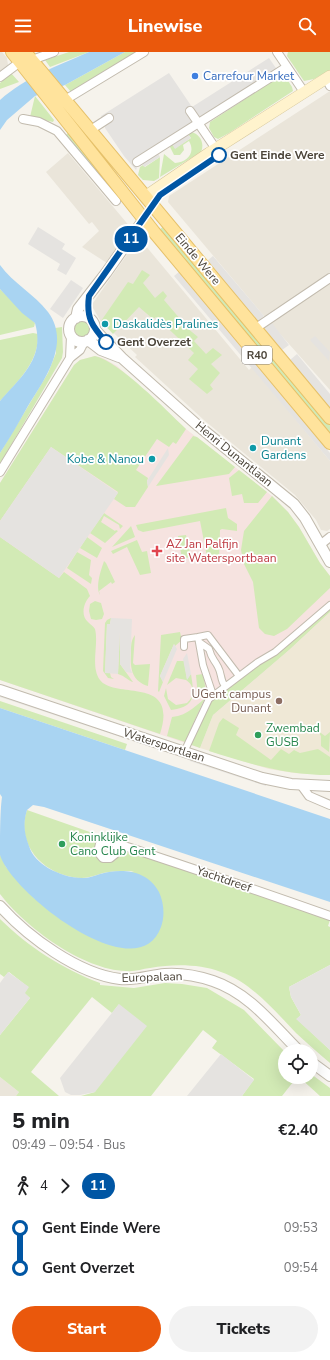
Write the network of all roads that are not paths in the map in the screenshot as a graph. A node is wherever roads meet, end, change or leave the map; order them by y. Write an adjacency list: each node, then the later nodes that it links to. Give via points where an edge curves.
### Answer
1 (12, 52): 5 (main road, R40)
2 (54, 52): 5 (street)
3 (144, 52): 11 (street)
4 (277, 52): 6 (street)
5 (28, 62): 7 (street); 9 (main road, R40)
6 (287, 67): 10 (street); 17 (street)
7 (0, 77)
8 (330, 82): 10 (main road)
9 (51, 91): 11 (main road, R40); 14 (main road, R40)
10 (306, 95): 12 (main road); 18 (main road)
11 (65, 100): 20 (main road, Einde Were / R40)
12 (279, 108): 18 (main road, via 278,113 265,121); 21 (main road)
13 (190, 111): 17 (street)
14 (64, 116): 19 (street); 24 (main road, Einde Were / R40)
15 (109, 118): 20 (street)
16 (23, 119): 19 (street, via 39,122)
17 (198, 122): 21 (street); 22 (street)
18 (266, 125): 21 (main road)
19 (57, 131): 23 (street)
20 (89, 131): 25 (main road, Einde Were / R40)
21 (217, 152): 25 (main road)
22 (137, 162)
23 (99, 181): 24 (street); 26 (street)
24 (115, 181): 27 (main road, Einde Were / R40)
25 (150, 200): 27 (main road); 32 (main road, Einde Were / R40)
26 (116, 201)
27 (144, 218): 29 (street); 39 (main road, Einde Were / R40)
28 (330, 278): 32 (street)
29 (89, 296): 30 (street, via 78,309); 31 (street)
30 (76, 318): 31 (street, via 82,316); 34 (street, via 70,325)
31 (89, 319): 33 (street, via 93,322)
32 (256, 328): 38 (main road, Einde Were / R40)
33 (95, 330): 35 (street); 37 (street, Henri Dunantlaan)
34 (71, 336): 35 (street, via 77,341); 36 (street)
35 (86, 341): 36 (street); 37 (street, Henri Dunantlaan)
36 (70, 358): 40 (street)
37 (122, 358): 42 (street, Henri Dunantlaan, via 196,424 294,504)
38 (330, 418)
39 (330, 443)
40 (0, 472)
41 (330, 536): 42 (street)
42 (320, 545): 43 (street, Henri Dunantlaan)
43 (330, 562)
44 (330, 605): 47 (street, via 275,652)
45 (198, 639): 46 (street, via 184,639); 47 (street, via 208,635); 48 (street, via 209,649); 50 (street)
46 (184, 647)
47 (239, 676): 48 (street)
48 (225, 686): 50 (street)
49 (0, 690): 51 (street, Watersportlaan)
50 (213, 695): 51 (street, via 206,702)
51 (184, 752): 52 (street, Watersportlaan, via 279,783)
52 (301, 785): 53 (street, Watersportlaan); 54 (street, via 309,796)
53 (330, 786)
54 (330, 805)
55 (118, 844): 57 (street, Yachtdreef)
56 (0, 906): 58 (street, Europalaan, via 23,930 47,948 104,975 134,979 178,974 224,985 253,1004)
57 (330, 916)
58 (292, 1044)
59 (318, 1067): 60 (street)
60 (330, 1076)

